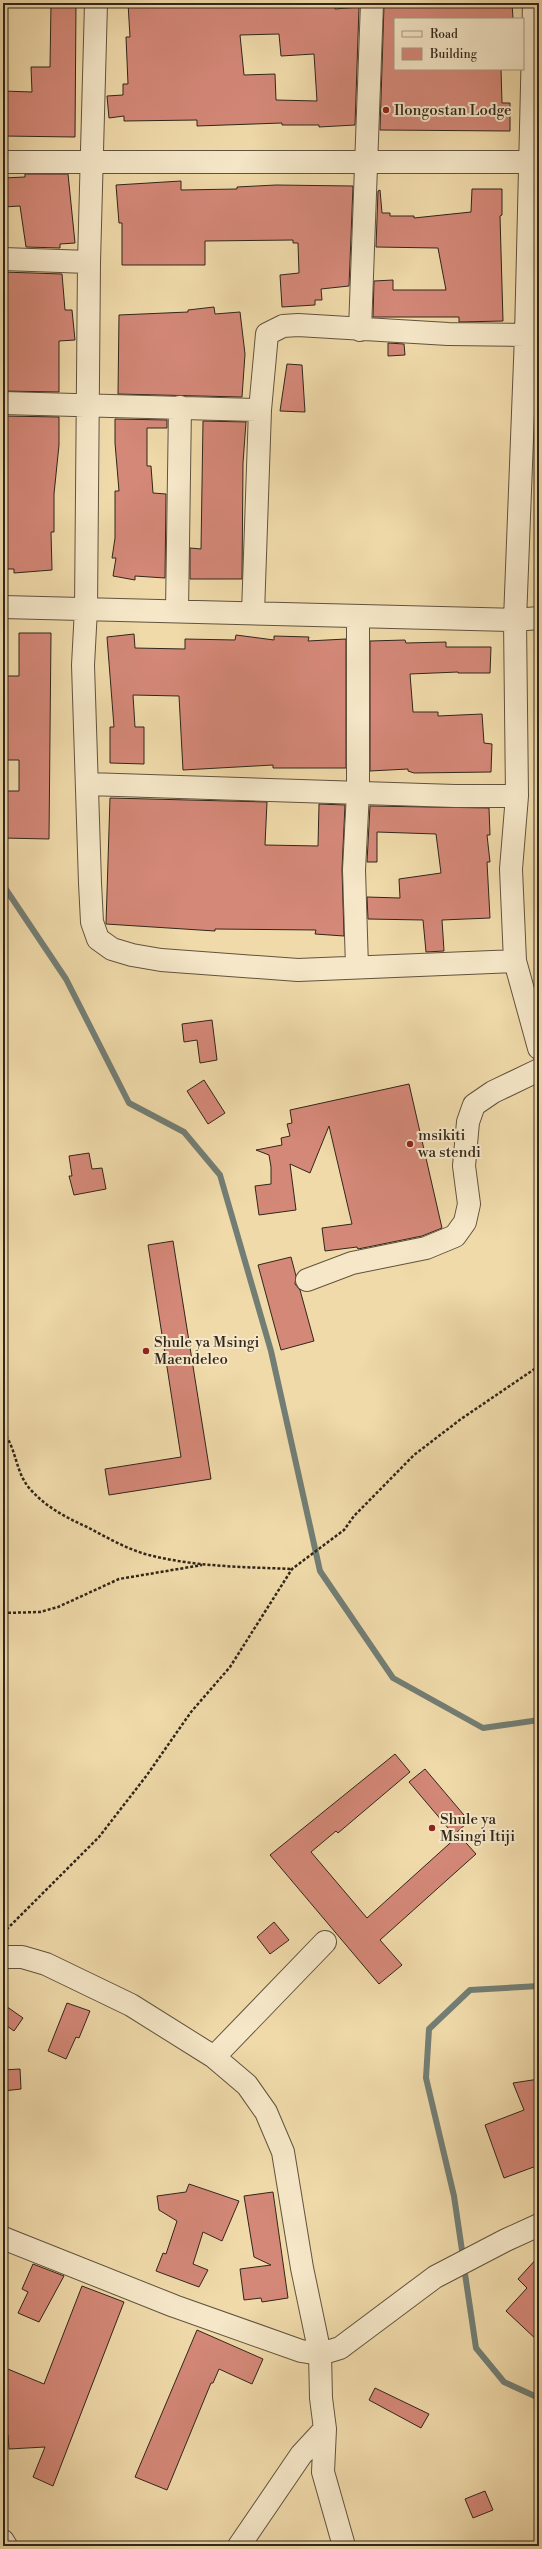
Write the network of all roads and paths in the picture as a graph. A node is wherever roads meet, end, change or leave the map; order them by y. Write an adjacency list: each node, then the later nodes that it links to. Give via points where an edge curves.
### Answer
1 (96, 3): 5 (street)
2 (372, 3): 7 (street)
3 (534, 3): 6 (street)
4 (3, 162): 5 (street)
5 (93, 162): 7 (street); 9 (street)
6 (530, 162): 7 (street); 10 (street)
7 (367, 163): 11 (street)
8 (3, 259): 9 (street)
9 (89, 262): 14 (street)
10 (533, 288): 12 (street)
11 (360, 330): 12 (street); 16 (street, via 298,325 272,330 266,334)
12 (526, 335): 23 (street)
13 (3, 403): 14 (street)
14 (88, 405): 15 (street); 18 (street)
15 (180, 407): 16 (street); 19 (street)
16 (260, 410): 20 (street)
17 (3, 607): 18 (street)
18 (86, 609): 19 (street); 24 (street, via 83,665)
19 (177, 611): 20 (street)
20 (253, 613): 21 (street)
21 (358, 616): 23 (street); 25 (street)
22 (539, 618): 23 (street)
23 (515, 620): 26 (street)
24 (88, 784): 25 (street); 28 (street, via 92,922 98,939 112,949 161,960 298,970)
25 (358, 792): 26 (street); 28 (street, via 354,870)
26 (517, 796): 27 (street, via 511,869)
27 (515, 961): 28 (street); 29 (street)
28 (357, 967)
29 (539, 1048)
30 (539, 1070): 31 (street, via 493,1092 474,1105 468,1122 464,1166 469,1204 464,1222 455,1236 426,1248 352,1263)
31 (307, 1280)
32 (539, 1366): 35 (path, via 414,1455 354,1516 344,1530)
33 (3, 1432): 34 (path, via 12,1446 19,1475 42,1501 57,1512 152,1556)
34 (205, 1565): 35 (path); 36 (path, via 119,1579 58,1607 40,1612)
35 (292, 1569): 37 (path, via 230,1666 191,1712 99,1837)
36 (3, 1613)
37 (3, 1933)
38 (325, 1942): 40 (street)
39 (3, 1957): 40 (street, via 22,1957 83,1980 131,2005)
40 (214, 2057): 43 (street, via 247,2085 266,2112 283,2152 302,2268)
41 (539, 2225): 43 (street, via 435,2277 340,2348)
42 (3, 2238): 43 (street, via 174,2306 301,2351)
43 (320, 2354): 44 (street)
44 (325, 2429): 47 (street, via 301,2455); 48 (street, via 323,2472)
45 (3, 2541): 46 (street)
46 (6, 2546)
47 (239, 2546)
48 (344, 2546)

